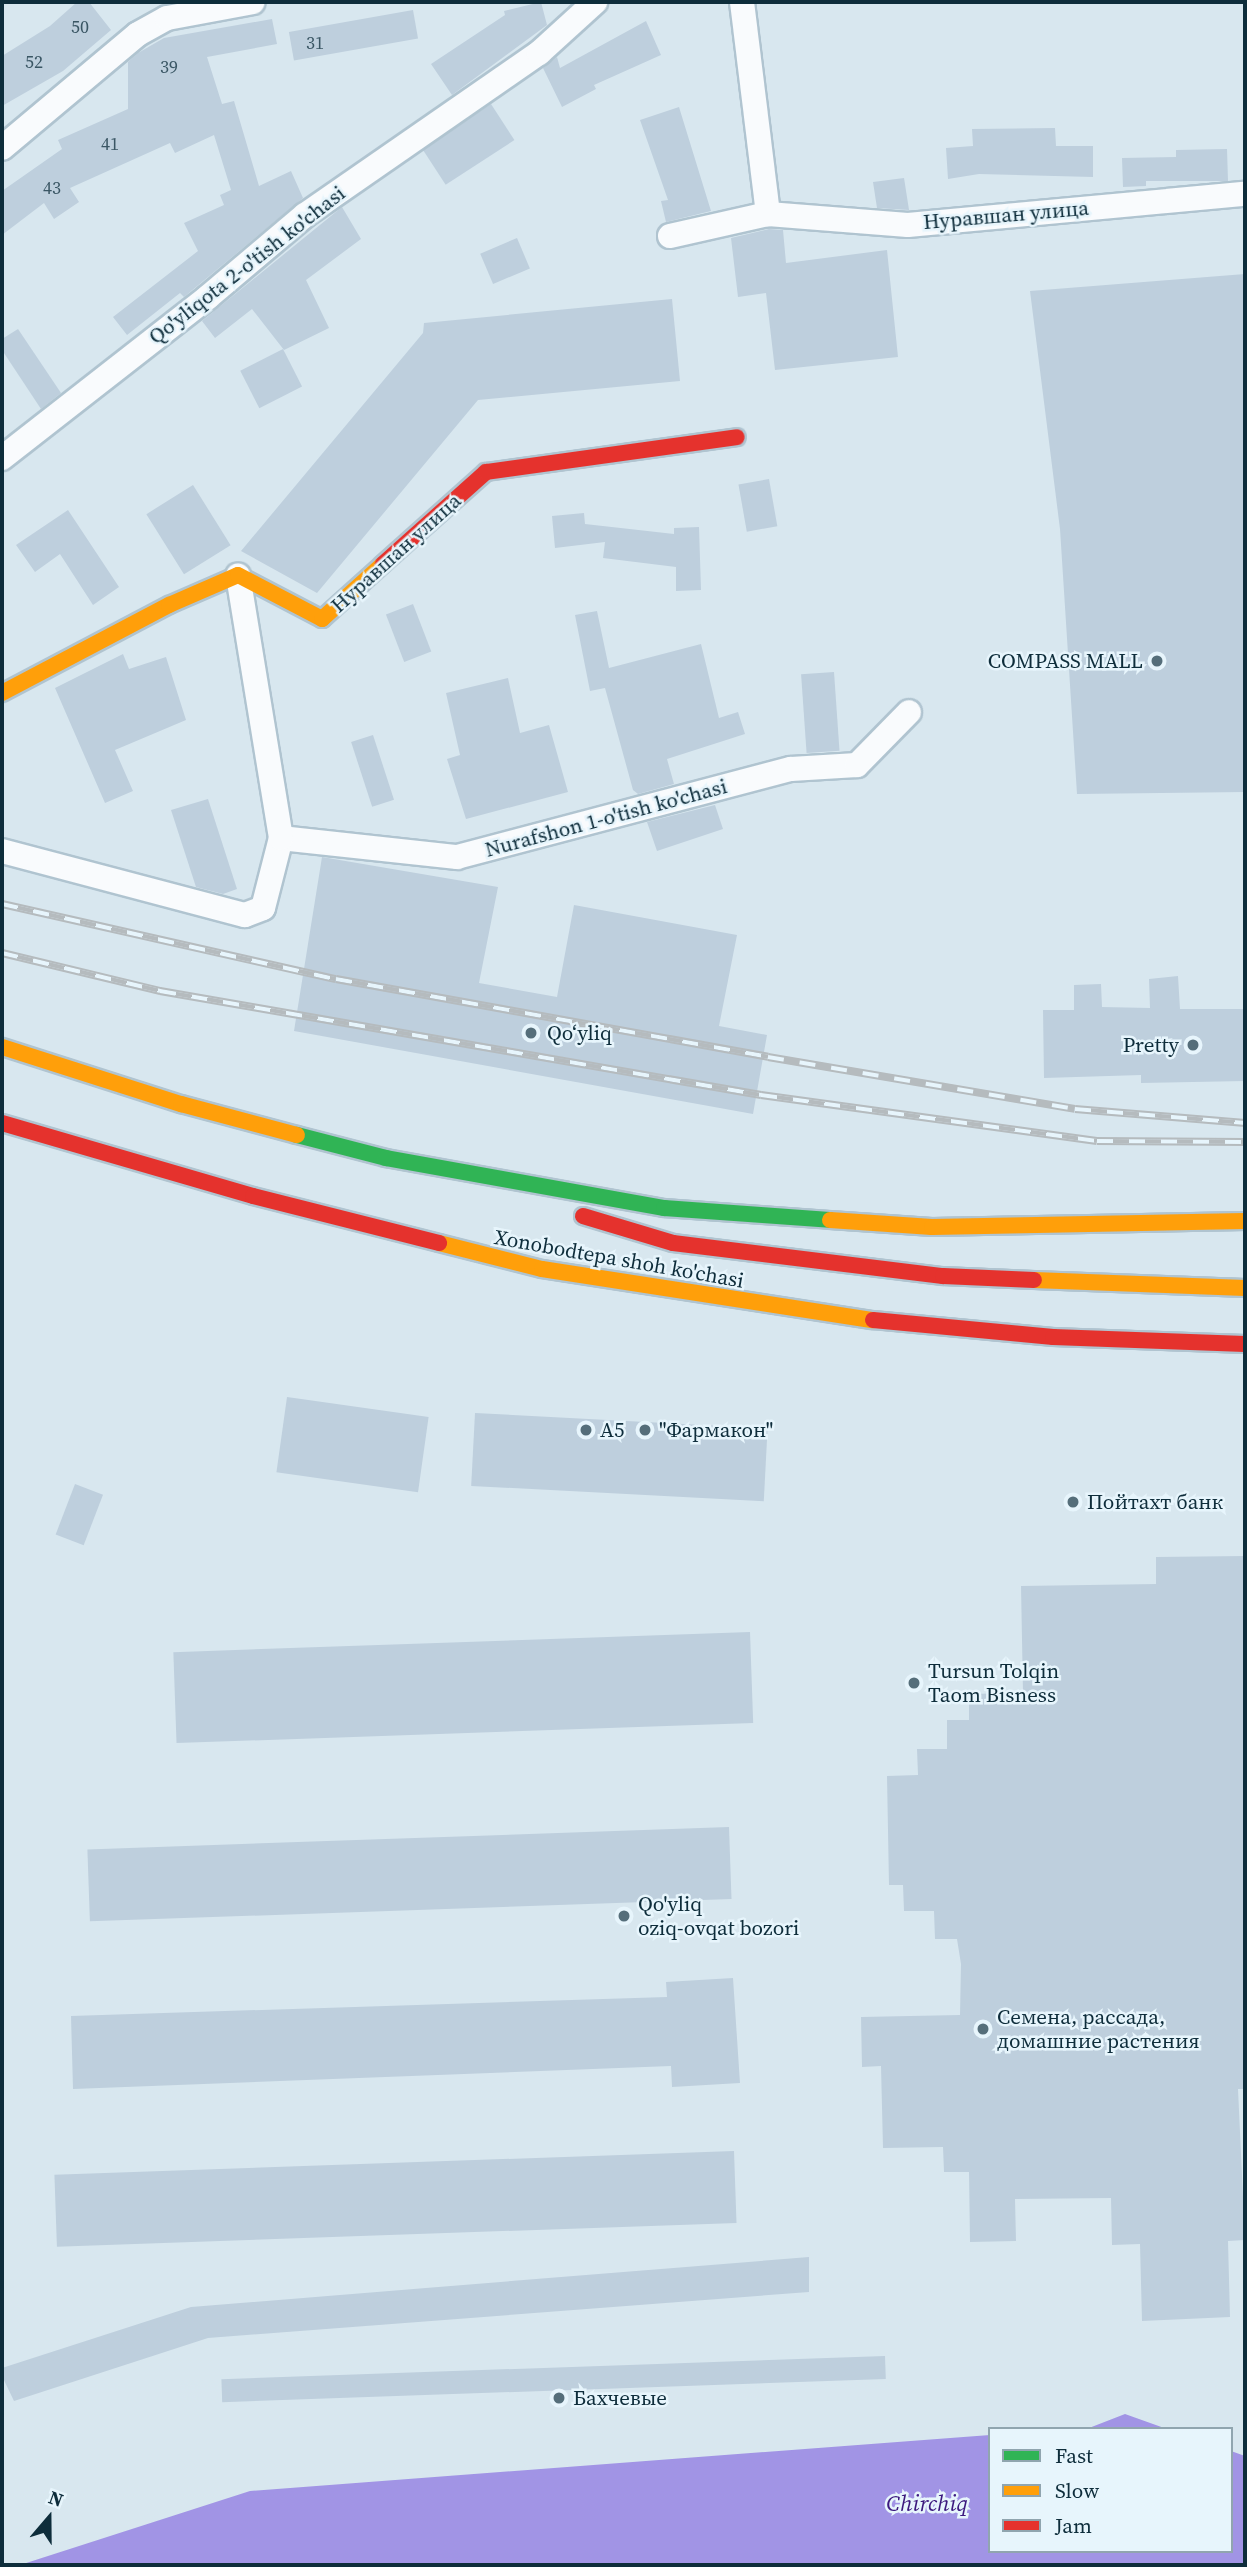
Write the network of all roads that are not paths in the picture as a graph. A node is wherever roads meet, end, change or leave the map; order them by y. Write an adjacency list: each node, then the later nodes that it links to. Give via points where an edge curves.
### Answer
1 (253, 2): 4 (street)
2 (595, 2): 10 (street, Qo'yliqota 2-o'tish ko'chasi, via 539,53 304,215 208,297)
3 (742, 2): 7 (street)
4 (165, 10): 5 (street)
5 (2, 148)
6 (1245, 194): 7 (street, Нуравшан улица, via 908,225)
7 (768, 214): 8 (street, Нуравшан улица)
8 (670, 236)
9 (737, 437): 11 (main road, Нуравшан улица, via 486,472 322,619)
10 (2, 457)
11 (238, 575): 12 (main road, via 169,605); 14 (street)
12 (2, 693)
13 (909, 712): 14 (street, Nurafshon 1-o'tish ko'chasi, via 858,765 791,769 457,857)
14 (281, 838): 15 (street, via 263,908 245,915)
15 (2, 851)
16 (2, 1047): 18 (main road, via 181,1104)
17 (2, 1122): 23 (main road, Xonobodtepa shoh ko'chasi, via 240,1193 542,1269 818,1315 1053,1337)
18 (386, 1158): 19 (main road); 21 (main road, via 664,1209 822,1221 1041,1228)
19 (545, 1205)
20 (572, 1213): 22 (main road, via 673,1242 859,1267 1029,1282)
21 (1245, 1221)
22 (1245, 1287)
23 (1245, 1344)

